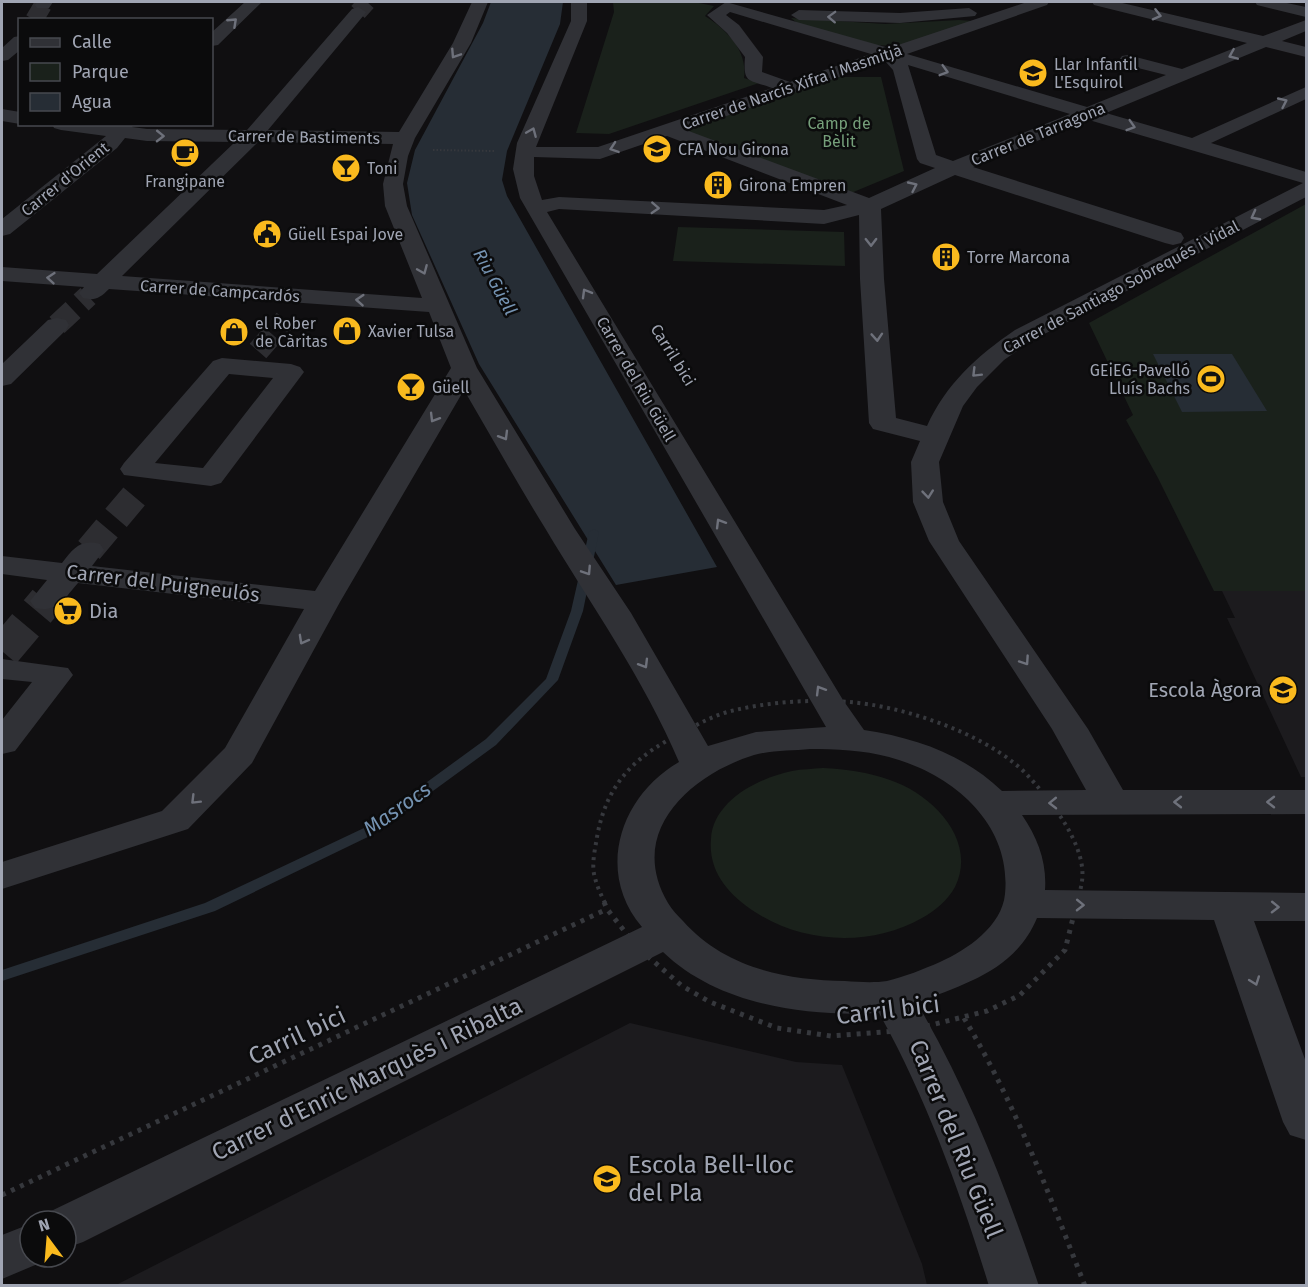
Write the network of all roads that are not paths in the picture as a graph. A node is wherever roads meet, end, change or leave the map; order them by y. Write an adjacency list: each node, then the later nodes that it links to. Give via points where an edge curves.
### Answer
1 (254, 2): 18 (street, one-way to 1)
2 (480, 2): 35 (street, one-way to 35, via 462,43)
3 (579, 2): 42 (street, Carrer del Riu Güell, one-way to 3, via 521,164 579,21)
4 (705, 2): 10 (street)
5 (955, 2): 15 (street)
6 (1030, 2): 15 (street)
7 (1041, 2): 15 (street, Carrer de Narcís Xifra i Masmitjà)
8 (1100, 2): 19 (street, one-way to 19)
9 (1263, 2): 14 (street)
10 (728, 6): 11 (street); 22 (street); 26 (street, via 715,15 733,29 754,57 753,75)
11 (774, 7): 12 (street, one-way to 11)
12 (871, 10): 15 (street)
13 (358, 12): 34 (street)
14 (1306, 12)
15 (980, 16): 17 (street); 22 (street, Carrer de Narcís Xifra i Masmitjà)
16 (1306, 25): 19 (street, Carrer de Tarragona)
17 (1011, 27)
18 (213, 41)
19 (1265, 42): 21 (street); 25 (street, Carrer de Tarragona, one-way to 25)
20 (18, 43): 23 (street)
21 (1306, 52)
22 (888, 54): 26 (street, Carrer de Narcís Xifra i Masmitjà); 28 (street, one-way to 28); 38 (street, via 902,69 927,159)
23 (2, 56)
24 (1128, 60): 25 (street)
25 (1186, 75): 28 (street, Carrer de Tarragona)
26 (789, 88): 33 (street, Carrer de Narcís Xifra i Masmitjà)
27 (1306, 92): 36 (street, one-way to 27)
28 (1088, 114): 36 (street, one-way to 36); 38 (street, Carrer de Tarragona)
29 (2, 115): 30 (street)
30 (18, 118)
31 (92, 126): 32 (street, Carrer de Bastiments)
32 (122, 128): 34 (street, Carrer de Bastiments, one-way to 34, via 147,135); 44 (street, Carrer d'Orient, via 110,144)
33 (669, 130): 37 (street, Carrer de Narcís Xifra i Masmitjà, one-way to 37, via 600,153); 41 (street)
34 (252, 136): 35 (street, Carrer de Bastiments); 48 (street)
35 (405, 138): 50 (street, one-way to 50, via 393,184 396,206)
36 (1192, 145): 39 (street)
37 (539, 152)
38 (955, 167): 41 (street, Carrer de Tarragona, one-way to 38); 46 (street)
39 (1306, 178)
40 (1306, 189): 55 (street, Carrer de Santiago Sobrequés i Vidal, one-way to 55, via 1024,335 968,381 950,405)
41 (870, 206): 42 (street, Carrer de Tarragona, one-way to 41, via 559,203 824,217); 55 (street, one-way to 55, via 883,423)
42 (534, 208): 63 (street, Carrer del Riu Güell, one-way to 42)
43 (2, 210): 44 (street)
44 (24, 212): 45 (street, Carrer d'Orient)
45 (2, 229)
46 (1173, 238)
47 (2, 274): 48 (street, Carrer de Campcardós, one-way to 47)
48 (94, 289): 49 (street, Carrer de Campcardós)
49 (304, 296): 50 (street, Carrer de Campcardós, one-way to 49); 51 (street)
50 (439, 306): 53 (street)
51 (287, 317)
52 (57, 325): 54 (street)
53 (464, 368): 61 (street, one-way to 61); 65 (street, one-way to 65, via 615,614)
54 (2, 378)
55 (935, 437): 66 (street, Carrer de Santiago Sobrequés i Vidal, one-way to 66, via 925,462 928,502 944,541 1070,729)
56 (156, 472): 56 (street, via 134,469 222,366 251,359 291,372 211,477); 57 (street)
57 (137, 493)
58 (79, 561): 59 (street, Carrer del Puigneulós); 60 (street); 61 (street, Carrer del Puigneulós)
59 (2, 565)
60 (46, 601)
61 (324, 602): 69 (street, one-way to 69, via 239,755 175,820)
62 (2, 659): 64 (street, via 56,675)
63 (852, 739): 65 (street, via 771,741 728,752); 68 (street, via 934,761 974,784)
64 (2, 743)
65 (691, 748): 73 (street, via 683,774 654,801 638,835 635,866)
66 (1111, 802): 67 (street, one-way to 66); 68 (street, one-way to 68)
67 (1306, 802)
68 (994, 803): 70 (street, via 1022,847 1026,882)
69 (2, 876)
70 (1022, 904): 71 (street, one-way to 71); 74 (street, via 1016,921 995,947 973,964 935,982)
71 (1228, 906): 72 (street, one-way to 72); 75 (street, one-way to 75)
72 (1306, 907)
73 (652, 939): 74 (street, via 681,945 720,970 774,990); 76 (street, Carrer d'Enric Marquès i Ribalta)
74 (901, 1013): 79 (street, Carrer del Riu Güell, via 942,1092)
75 (1306, 1122)
76 (78, 1221)
77 (18, 1251): 78 (street)
78 (2, 1258)
79 (1014, 1286)

